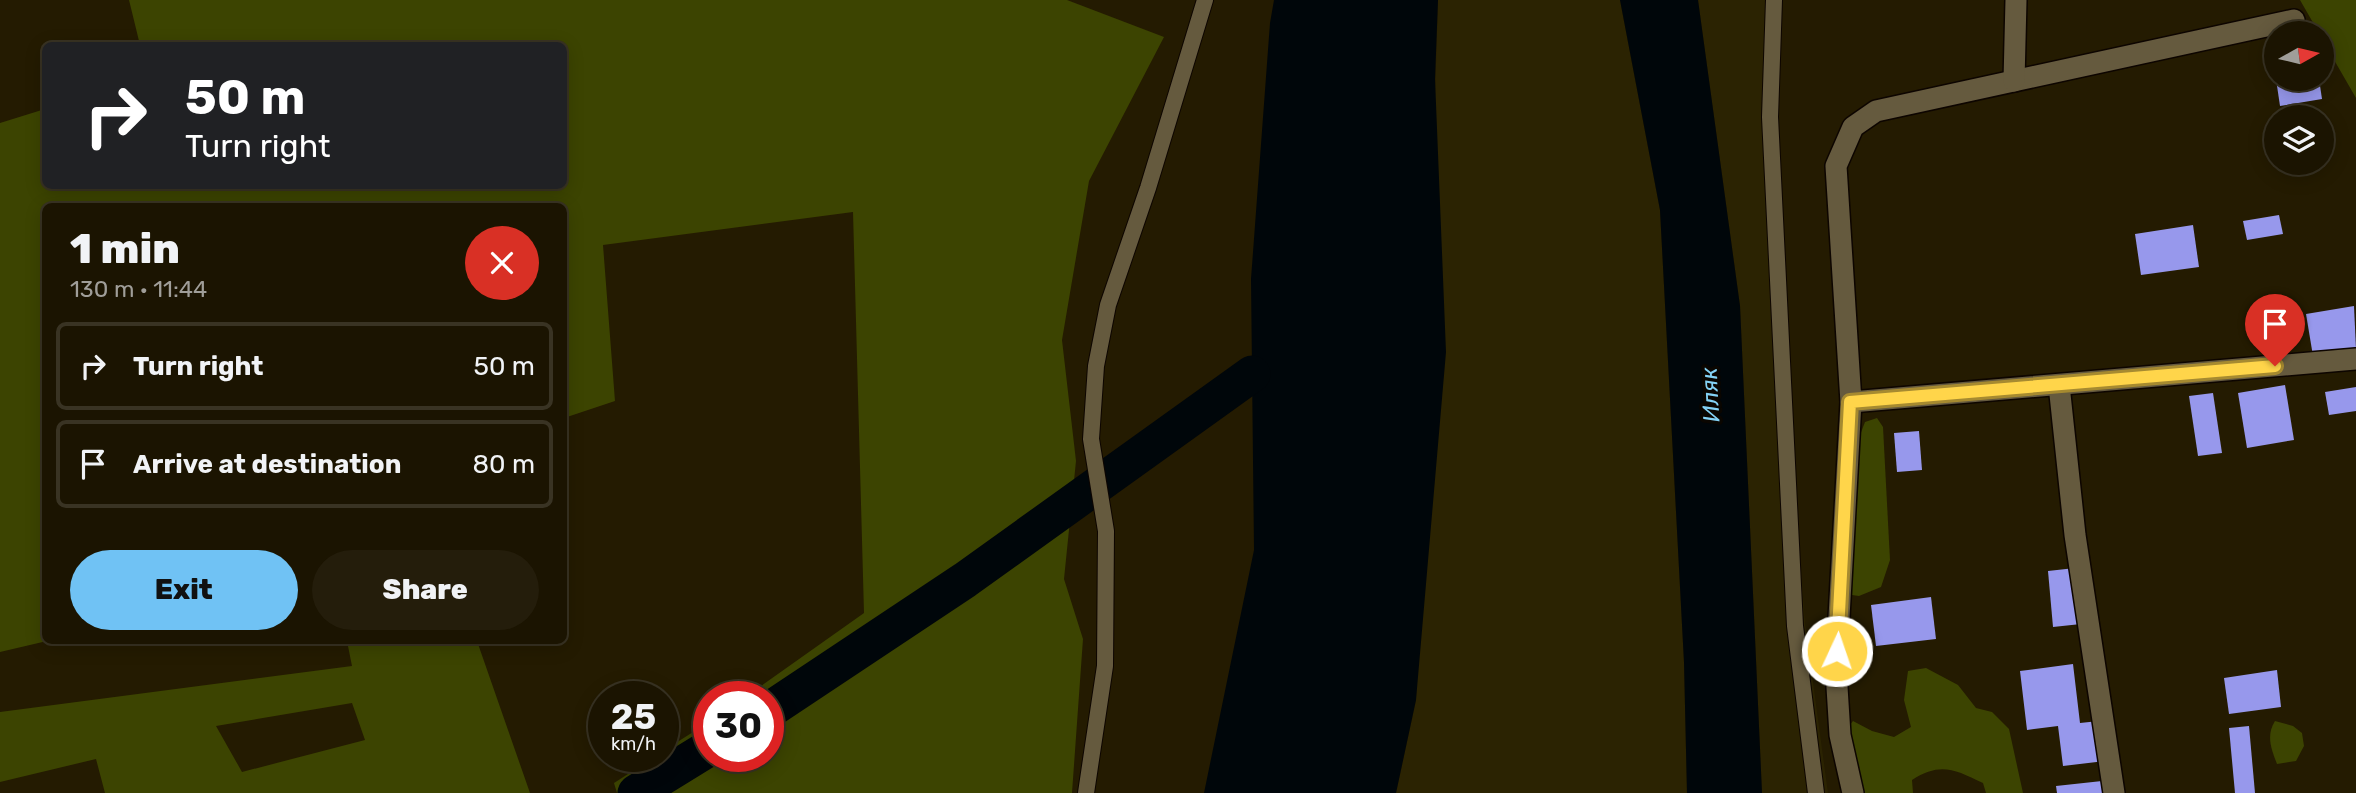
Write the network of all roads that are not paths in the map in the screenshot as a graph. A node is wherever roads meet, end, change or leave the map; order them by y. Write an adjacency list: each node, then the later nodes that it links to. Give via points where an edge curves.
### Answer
1 (1205, 0): 9 (lane, via 1108,305 1096,366 1091,439 1106,531 1105,666)
2 (1774, 0): 10 (lane, via 1770,117 1795,626)
3 (2016, 0): 5 (street)
4 (2294, 20): 5 (street)
5 (2014, 81): 8 (street, via 1876,111 1853,127 1844,144 1836,166)
6 (2356, 359): 7 (street)
7 (2059, 385): 8 (street); 12 (street, via 2075,535)
8 (1850, 402): 11 (street, via 1836,671 1840,735)
9 (1086, 793)
10 (1816, 793)
11 (1853, 793)
12 (2114, 793)

